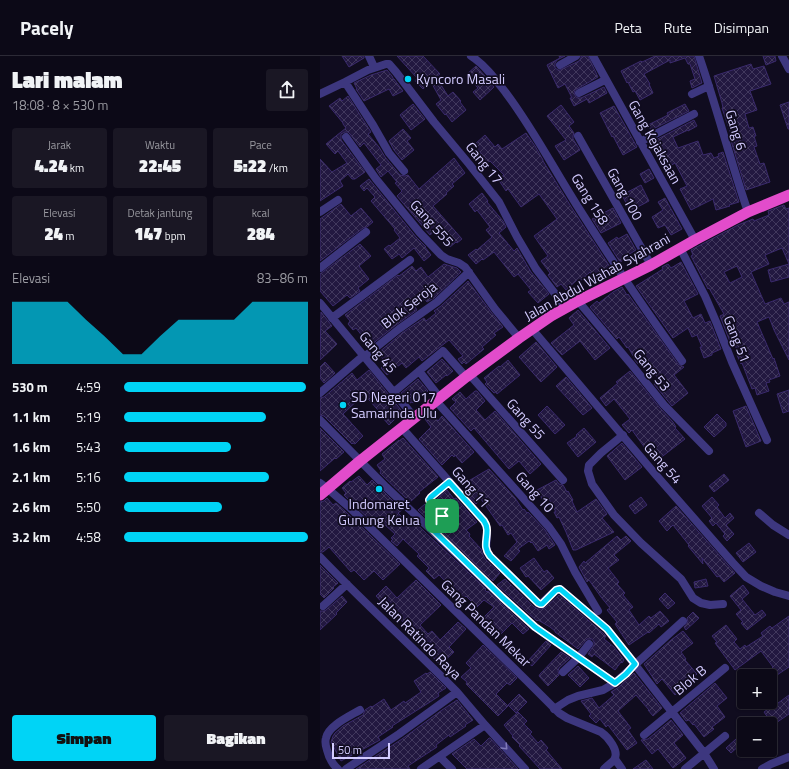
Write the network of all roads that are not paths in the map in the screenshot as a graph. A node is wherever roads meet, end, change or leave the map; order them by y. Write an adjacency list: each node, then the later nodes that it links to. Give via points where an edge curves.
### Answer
1 (369, 56): 8 (street)
2 (471, 56): 32 (street, Gang 158, via 494,78 520,113)
3 (576, 56): 7 (street)
4 (593, 56): 10 (street, Gang Kejaksaan)
5 (699, 56): 12 (street, Gang 6)
6 (782, 56): 9 (street)
7 (560, 65)
8 (374, 67): 11 (street); 35 (street, Gang 17, via 388,64 396,72 470,164 499,202 536,269)
9 (789, 69)
10 (605, 80): 13 (street); 19 (street, Gang Kejaksaan)
11 (345, 82): 14 (street); 20 (street, via 389,152)
12 (709, 86): 15 (street); 24 (street, Gang 6)
13 (579, 93)
14 (320, 94)
15 (692, 94)
16 (694, 114): 19 (street)
17 (578, 136): 29 (street, Gang 100)
18 (346, 137): 31 (street, Gang 555, via 420,233 441,255 459,263)
19 (640, 142): 26 (street, Gang Kejaksaan)
20 (404, 171)
21 (789, 195): 24 (highway, Jalan Abdul Wahab Syahrani)
22 (338, 200): 23 (street)
23 (320, 212)
24 (748, 212): 26 (highway, Jalan Abdul Wahab Syahrani)
25 (366, 232): 30 (street)
26 (695, 240): 27 (highway, Jalan Abdul Wahab Syahrani)
27 (680, 248): 29 (highway, Jalan Abdul Wahab Syahrani); 50 (street, Gang 51, via 705,296)
28 (410, 260): 36 (street)
29 (650, 265): 32 (highway, Jalan Abdul Wahab Syahrani)
30 (320, 268)
31 (469, 272): 38 (street, Gang 555); 39 (street, Blok Seroja, via 437,302)
32 (624, 278): 33 (highway, Jalan Abdul Wahab Syahrani); 40 (street, Gang 158)
33 (578, 302): 35 (highway, Jalan Abdul Wahab Syahrani); 51 (street, Gang 53, via 664,405)
34 (320, 303): 36 (street, Gang 45)
35 (566, 308): 37 (highway, Jalan Abdul Wahab Syahrani)
36 (332, 318): 39 (street, Gang 45)
37 (532, 329): 38 (highway, Jalan Abdul Wahab Syahrani); 49 (street, Gang 54)
38 (519, 338): 42 (highway, Jalan Abdul Wahab Syahrani)
39 (364, 357): 43 (street, Gang 45); 44 (street, Blok Seroja)
40 (682, 361)
41 (419, 371): 42 (street, Gang 55, via 444,351); 43 (street); 45 (street, Gang 10)
42 (468, 376): 45 (highway, Jalan Abdul Wahab Syahrani); 53 (street, Gang 55)
43 (394, 392): 46 (street, Gang 45)
44 (320, 393)
45 (438, 400): 46 (highway, Jalan Abdul Wahab Syahrani); 64 (street, Gang 10, via 549,527)
46 (415, 418): 48 (highway, Jalan Abdul Wahab Syahrani)
47 (320, 420): 52 (street)
48 (402, 428): 52 (highway, Jalan Abdul Wahab Syahrani); 54 (street, Gang 11)
49 (623, 435): 61 (street, Gang 54, via 746,577 761,586); 62 (street, via 589,465 592,484 614,515 681,579 693,598 710,605)
50 (767, 440)
51 (709, 451)
52 (360, 461): 55 (highway, Jalan Abdul Wahab Syahrani); 57 (street)
53 (563, 480)
54 (449, 482): 57 (street, via 429,500 442,517); 68 (street, Gang 11, via 487,526 486,551 538,603 542,604 560,589 607,629)
55 (323, 489): 73 (street, Gang Pandan Mekar, via 349,507)
56 (759, 513): 58 (street)
57 (433, 530): 67 (street, via 535,627)
58 (789, 535)
59 (320, 557): 60 (street, Jalan Ratindo Raya)
60 (346, 584): 63 (street); 72 (street, Jalan Ratindo Raya)
61 (789, 596)
62 (723, 604)
63 (323, 606)
64 (598, 611)
65 (683, 621): 68 (street)
66 (589, 644): 67 (street)
67 (578, 658): 70 (street); 71 (street)
68 (635, 664): 71 (street); 75 (street)
69 (725, 668): 75 (street, Blok B)
70 (563, 672)
71 (615, 683): 73 (street, via 603,690 568,700)
72 (457, 692): 76 (street); 84 (street, Jalan Ratindo Raya)
73 (554, 708): 82 (street, Gang Pandan Mekar, via 566,718 601,732 614,748)
74 (360, 710): 83 (street, via 328,732 328,757)
75 (672, 712): 77 (street, Blok B); 79 (street)
76 (485, 725): 80 (street); 87 (street, one-way to 87)
77 (644, 735)
78 (725, 736): 79 (street)
79 (704, 754): 90 (street); 91 (street)
80 (440, 757): 85 (street); 86 (street)
81 (789, 757): 92 (street)
82 (615, 759): 88 (street); 89 (street, Gang Pandan Mekar)
83 (338, 769)
84 (346, 769)
85 (421, 769)
86 (452, 769)
87 (525, 769)
88 (604, 769)
89 (622, 769)
90 (685, 769)
91 (714, 769)
92 (762, 769)

